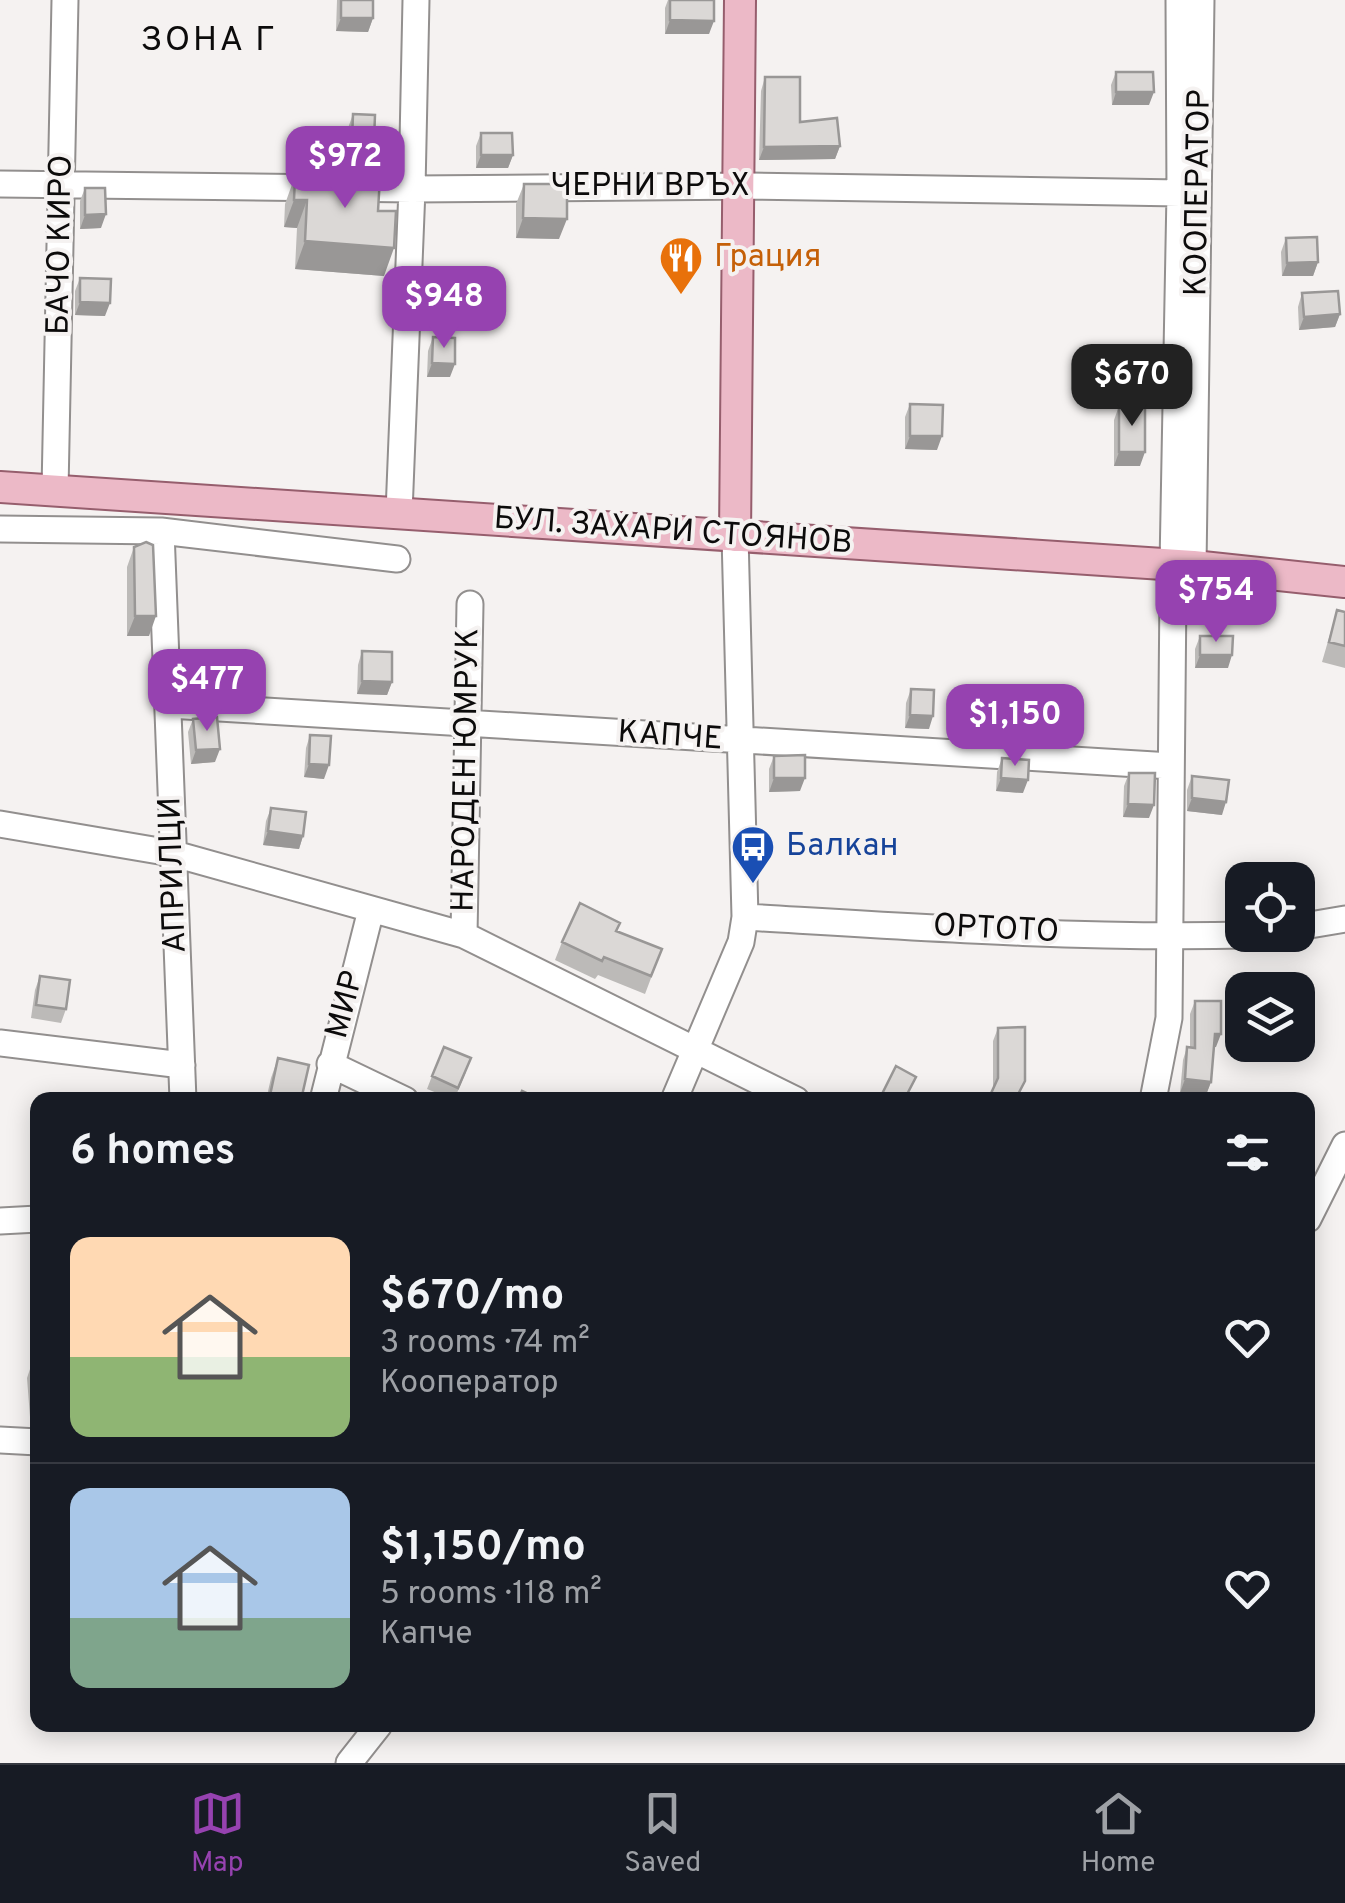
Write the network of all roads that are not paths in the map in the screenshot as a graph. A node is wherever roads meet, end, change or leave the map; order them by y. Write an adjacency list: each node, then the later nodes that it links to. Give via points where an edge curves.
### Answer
1 (65, 0): 7 (street, БАЧО КИРО)
2 (416, 0): 9 (street)
3 (740, 0): 8 (main road)
4 (1179, 0): 10 (street, КООПЕРАТОР)
5 (1201, 0): 18 (street, КООПЕРАТОР)
6 (0, 184): 7 (street, ЧЕРНИ ВРЪХ)
7 (63, 184): 9 (street, ЧЕРНИ ВРЪХ); 12 (street, БАЧО КИРО)
8 (737, 186): 9 (street, ЧЕРНИ ВРЪХ); 10 (street, ЧЕРНИ ВРЪХ); 16 (main road)
9 (412, 190): 13 (street)
10 (1180, 193): 18 (street, КООПЕРАТОР)
11 (0, 487): 12 (main road, БУЛ. ЗАХАРИ СТОЯНОВ)
12 (55, 490): 13 (main road, БУЛ. ЗАХАРИ СТОЯНОВ)
13 (399, 514): 16 (main road, БУЛ. ЗАХАРИ СТОЯНОВ)
14 (0, 530): 15 (street)
15 (160, 531): 17 (street); 21 (street, АПРИЛЦИ)
16 (735, 536): 18 (main road, БУЛ. ЗАХАРИ СТОЯНОВ); 23 (street)
17 (397, 559)
18 (1180, 574): 19 (main road, БУЛ. ЗАХАРИ СТОЯНОВ); 24 (street, КООПЕРАТОР)
19 (1345, 582)
20 (470, 604): 22 (street, НАРОДЕН ЮМРУК)
21 (170, 704): 22 (street, КАПЧЕ); 26 (street, АПРИЛЦИ)
22 (466, 723): 23 (street, КАПЧЕ); 31 (street, НАРОДЕН ЮМРУК)
23 (742, 742): 24 (street, КАПЧЕ); 28 (street)
24 (1172, 766): 33 (street, КООПЕРАТОР)
25 (0, 824): 26 (street)
26 (171, 853): 27 (street); 37 (street, АПРИЛЦИ)
27 (371, 910): 31 (street); 36 (street, МИР)
28 (745, 917): 33 (street, ОРТОТО); 35 (street)
29 (1345, 919): 30 (street)
30 (1315, 924)
31 (464, 935): 35 (street)
32 (1225, 936): 33 (street, ОРТОТО)
33 (1169, 937): 43 (street, КООПЕРАТОР, via 1169,1018)
34 (0, 1043): 37 (street)
35 (696, 1052): 41 (street); 42 (street)
36 (330, 1064): 39 (street, МИР); 40 (street)
37 (182, 1065): 38 (street, АПРИЛЦИ)
38 (183, 1092)
39 (325, 1092)
40 (388, 1092)
41 (678, 1092)
42 (779, 1092)
43 (1155, 1092)
44 (1345, 1145): 45 (street)
45 (1315, 1205)
46 (30, 1220): 47 (street)
47 (0, 1222)
48 (0, 1440): 49 (street)
49 (30, 1442)
50 (373, 1732): 51 (street)
51 (349, 1763)

